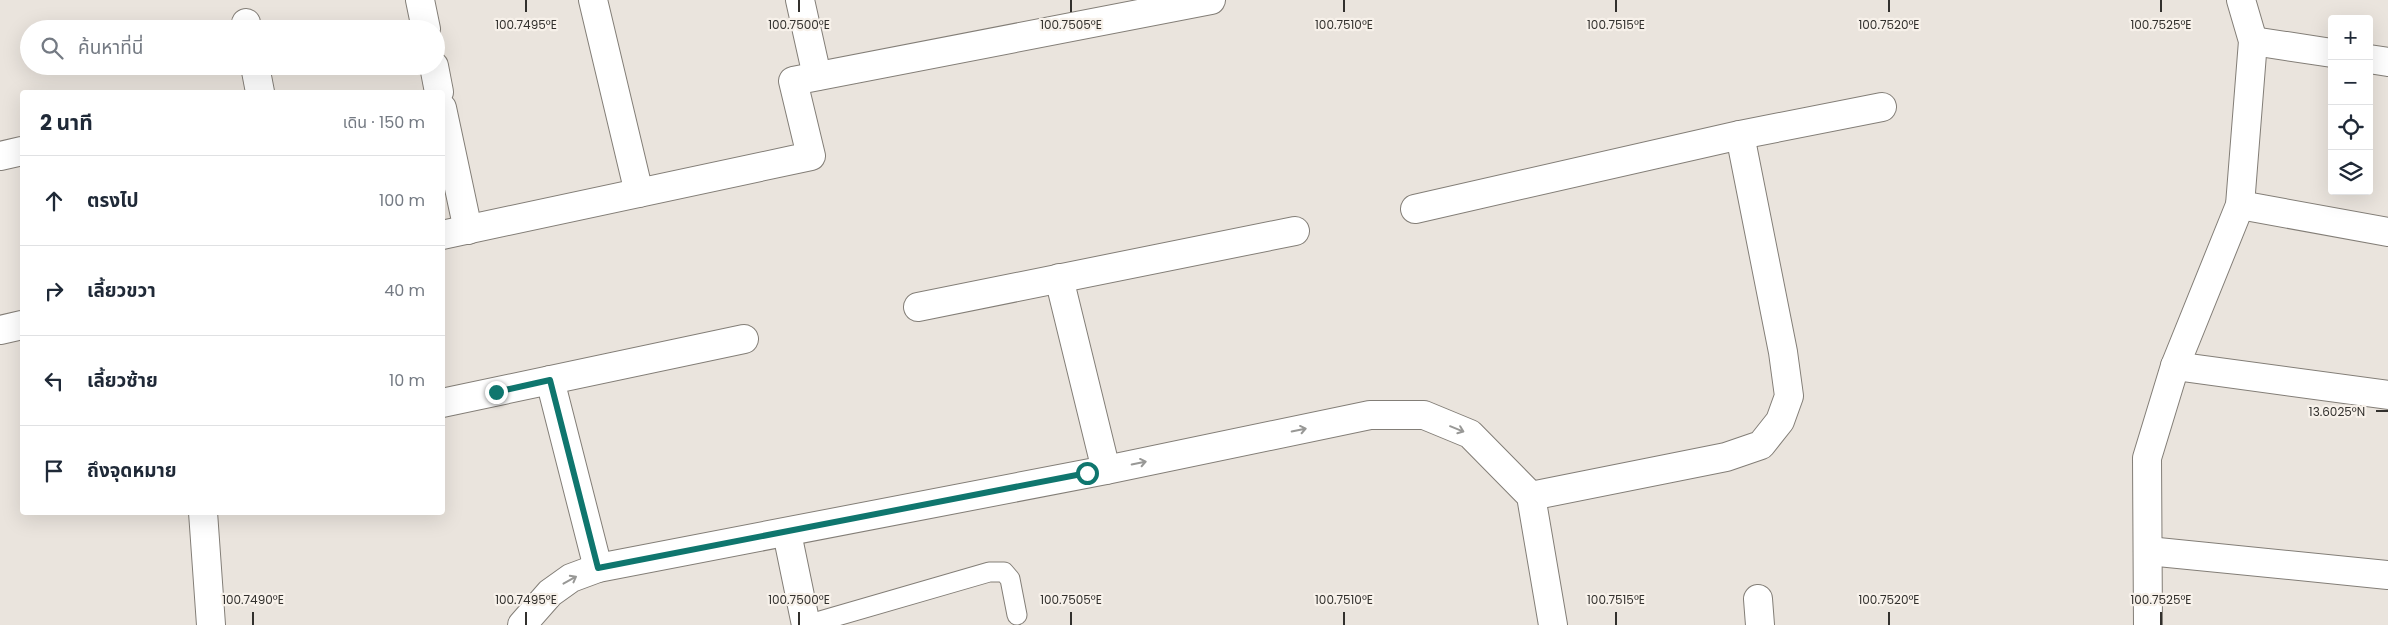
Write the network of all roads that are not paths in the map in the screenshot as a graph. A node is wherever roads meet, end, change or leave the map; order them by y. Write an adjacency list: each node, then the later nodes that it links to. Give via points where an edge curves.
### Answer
1 (420, 0): 6 (street)
2 (593, 0): 21 (street)
3 (800, 0): 13 (street)
4 (1211, 0): 13 (street)
5 (2241, 0): 7 (street)
6 (424, 20)
7 (2253, 41): 8 (street); 22 (street)
8 (2328, 52)
9 (2373, 60): 10 (street)
10 (2388, 62)
11 (256, 75): 14 (street)
12 (436, 75): 15 (street)
13 (816, 76): 21 (street, via 793,81 811,156)
14 (260, 90)
15 (439, 90)
16 (1882, 107): 17 (street)
17 (1740, 135): 23 (street); 37 (street, via 1783,352 1789,396 1780,421 1761,445 1726,457)
18 (445, 137): 26 (street)
19 (20, 151): 20 (street)
20 (0, 156)
21 (639, 193): 26 (street)
22 (2240, 205): 25 (street); 32 (street)
23 (1415, 209)
24 (1295, 230): 27 (street)
25 (2388, 232)
26 (455, 233)
27 (1059, 278): 28 (street); 36 (street)
28 (918, 308)
29 (20, 325): 30 (street)
30 (0, 330)
31 (744, 339): 33 (street)
32 (2175, 366): 34 (street); 40 (street, via 2147,458)
33 (550, 380): 35 (street); 41 (street)
34 (2388, 395)
35 (445, 402)
36 (1106, 470): 37 (street, one-way to 37, via 1370,415 1424,415 1470,434); 39 (street)
37 (1531, 496): 47 (street)
38 (203, 515): 44 (street)
39 (787, 533): 41 (street); 46 (street)
40 (2148, 551): 42 (street); 48 (street)
41 (598, 568): 45 (street, one-way to 41, via 550,593 571,578)
42 (2388, 576)
43 (1017, 614): 46 (lane, via 1010,580 1004,572 989,572)
44 (212, 625)
45 (522, 625)
46 (806, 625)
47 (1553, 625)
48 (2148, 625)

